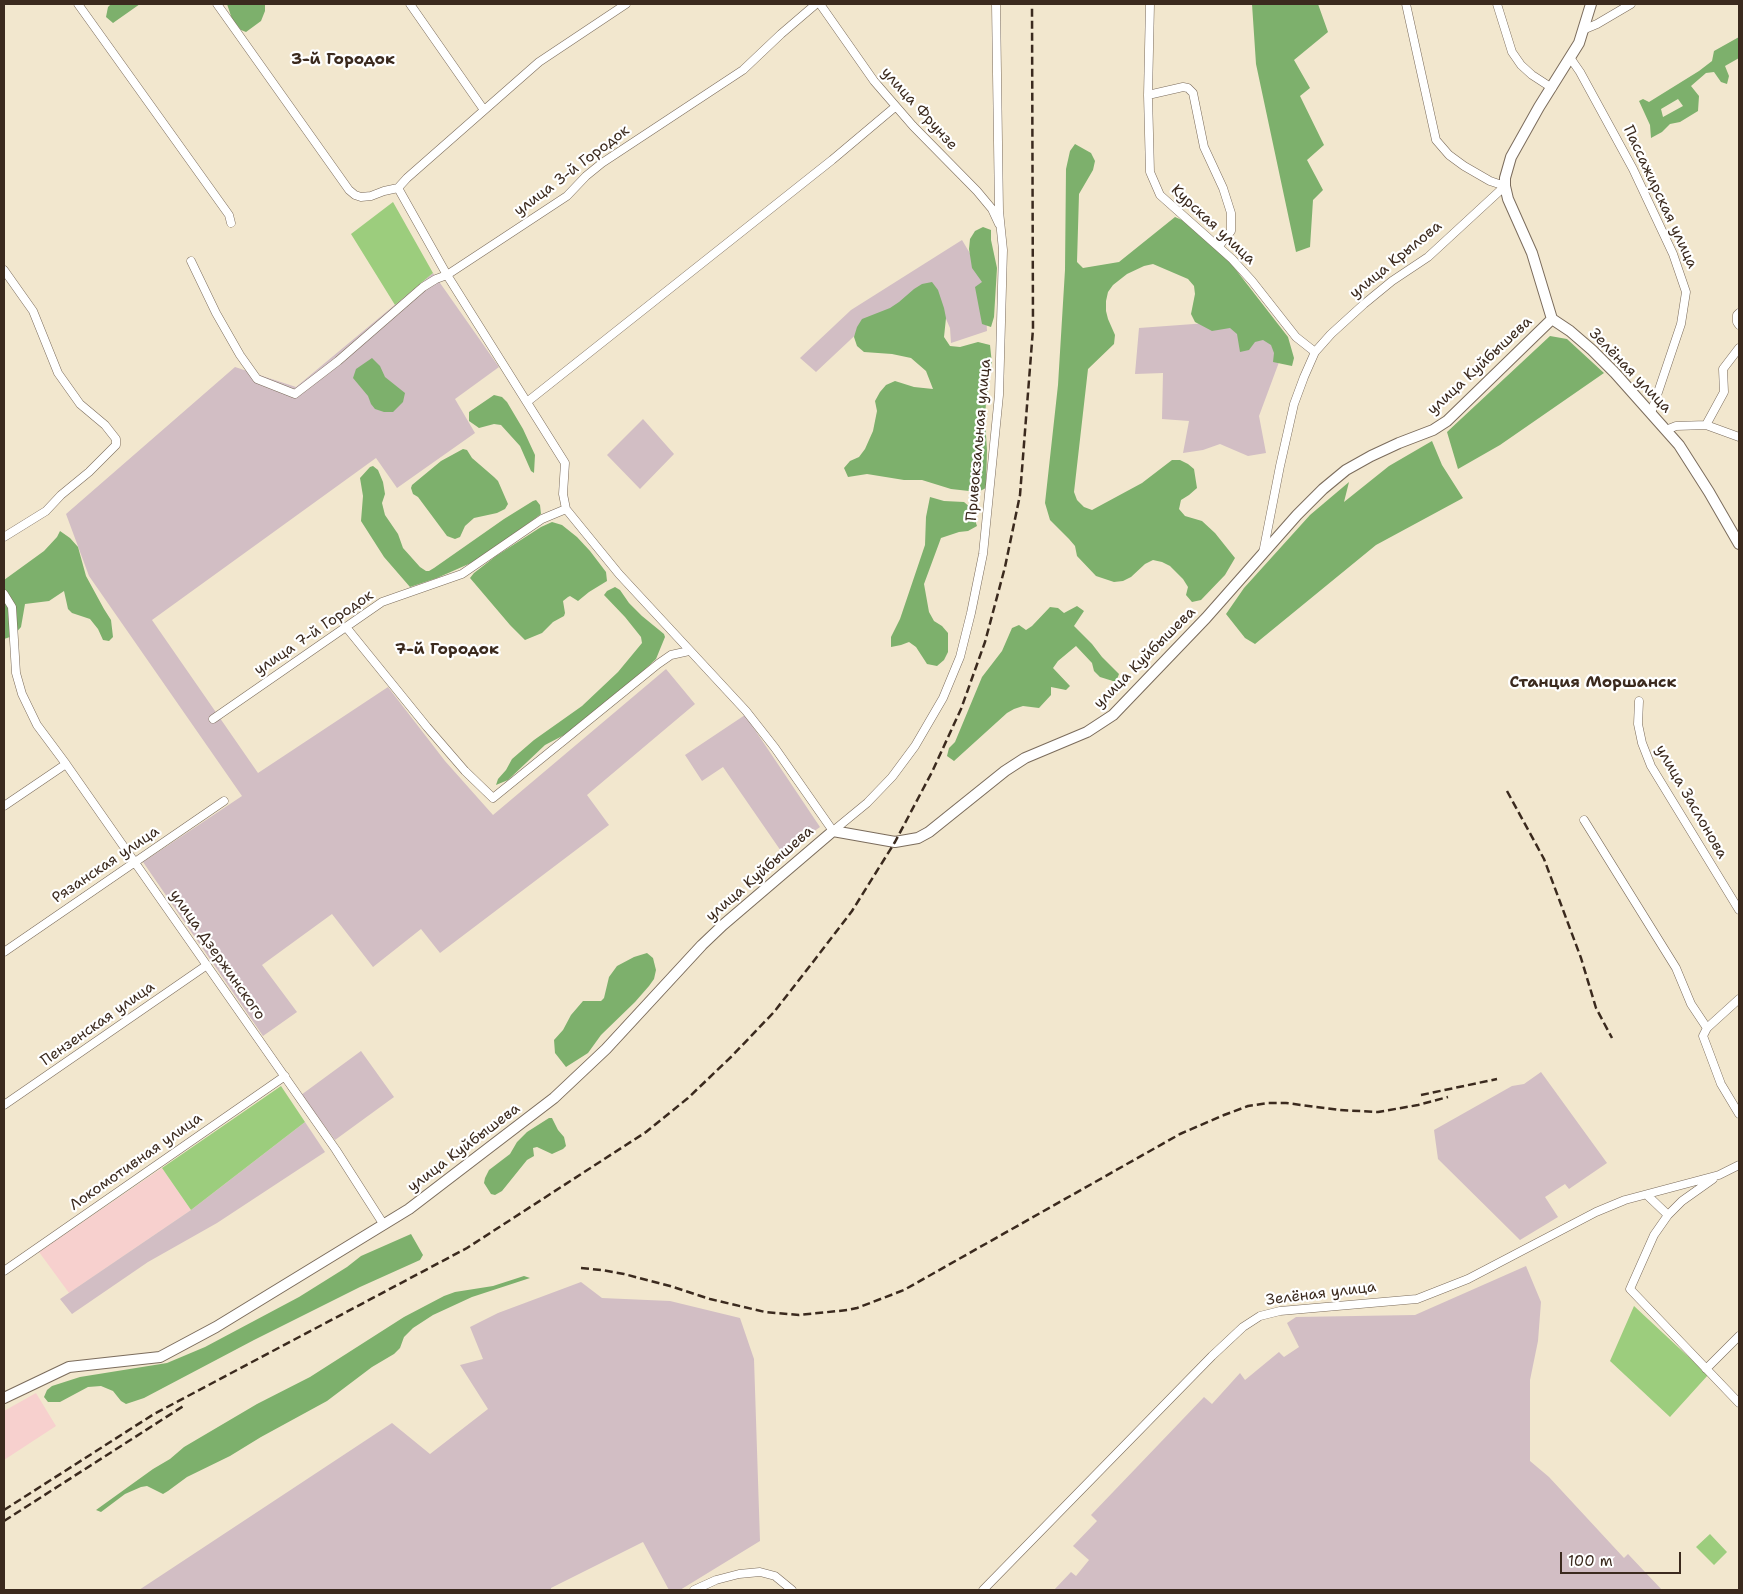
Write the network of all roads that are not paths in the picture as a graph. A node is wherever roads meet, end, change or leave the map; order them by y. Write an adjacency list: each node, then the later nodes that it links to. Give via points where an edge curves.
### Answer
1 (78, 4): 22 (street, via 229,215)
2 (217, 4): 20 (street, via 349,190 361,197)
3 (410, 4): 18 (street)
4 (626, 4): 18 (street, via 539,62)
5 (816, 4): 26 (street, улица 3-й Городок, via 743,70 602,163 567,196)
6 (820, 4): 17 (street, улица Фрунзе)
7 (996, 4): 21 (street, Привокзальная улица)
8 (1150, 4): 16 (street, Курская улица)
9 (1406, 4): 19 (street, via 1436,140 1464,166)
10 (1497, 4): 15 (street, via 1512,52 1532,75)
11 (1591, 4): 13 (street)
12 (1631, 4): 13 (street)
13 (1584, 29): 14 (street)
14 (1571, 59): 15 (street); 33 (street, Пассажирская улица, via 1633,169 1673,254 1686,292 1681,324)
15 (1552, 88): 19 (street, via 1511,157)
16 (1148, 95): 23 (street, Курская улица, via 1150,172 1160,195); 23 (street, via 1183,88 1193,93 1204,147 1231,213 1231,231)
17 (895, 107): 21 (street, улица Фрунзе); 32 (street)
18 (484, 110): 20 (street)
19 (1505, 186): 28 (street, via 1532,253); 31 (street, улица Крылова, via 1428,257 1364,304)
20 (398, 188): 26 (street)
21 (997, 213): 50 (street, Привокзальная улица, via 1003,250 999,395 983,554 960,657 943,698 915,746 867,803)
22 (231, 223)
23 (1219, 246): 31 (street, Курская улица, via 1252,281 1296,337)
24 (190, 261): 26 (street, улица 3-й Городок, via 240,355 257,379 295,394 423,287)
25 (4, 270): 38 (street, via 33,311 58,373 80,404 105,424 116,439 116,444 89,472 46,511)
26 (448, 275): 32 (street)
27 (1739, 313): 29 (street)
28 (1552, 319): 33 (street, Зелёная улица, via 1592,350); 40 (street, улица Куйбышева, via 1447,421 1346,470 1323,489)
29 (1739, 325)
30 (1739, 348): 34 (street, via 1723,369 1724,392)
31 (1315, 352): 40 (street, улица Крылова, via 1294,404)
32 (527, 402): 37 (street, via 564,462)
33 (1651, 413): 35 (street, Зелёная улица)
34 (1706, 425): 35 (street, via 1676,426); 36 (street)
35 (1666, 430): 39 (street, Зелёная улица, via 1696,470)
36 (1739, 437)
37 (566, 509): 42 (street, улица 7-й Городок, via 542,519 462,574 382,602); 43 (street)
38 (4, 537)
39 (1739, 544)
40 (1262, 556): 50 (street, улица Куйбышева, via 1143,685 1113,715 1087,732 1018,762 918,838 895,842)
41 (4, 594): 46 (street, улица Дзержинского, via 12,607 16,673 22,694 37,725)
42 (346, 626): 43 (street, via 427,727 493,798 658,664 671,655); 45 (street, улица 7-й Городок)
43 (689, 651): 50 (street, via 758,726)
44 (1639, 701): 52 (street, улица Заслонова, via 1638,724 1651,766)
45 (213, 718)
46 (66, 764): 48 (street); 51 (street, улица Дзержинского)
47 (224, 801): 51 (street, Рязанская улица)
48 (4, 806)
49 (1584, 820): 56 (street, via 1676,968 1691,1004)
50 (833, 831): 64 (street, улица Куйбышева, via 717,930 606,1049 554,1098)
51 (135, 862): 53 (street, Рязанская улица); 54 (street, улица Дзержинского)
52 (1739, 910)
53 (4, 952)
54 (207, 965): 57 (street, улица Дзержинского); 58 (street, Пензенская улица)
55 (1739, 999): 56 (street)
56 (1707, 1028): 59 (street, via 1702,1036 1721,1084)
57 (285, 1076): 64 (street, улица Дзержинского); 65 (street, Локомотивная улица)
58 (4, 1105)
59 (1739, 1114)
60 (1739, 1165): 61 (street, Зелёная улица)
61 (1719, 1174): 62 (street, Зелёная улица); 63 (street, Зелёная улица)
62 (1648, 1195): 63 (street); 72 (street, Зелёная улица, via 1596,1212 1468,1279 1418,1299 1280,1311 1260,1316 1212,1356)
63 (1668, 1215): 67 (street, Зелёная улица, via 1654,1235 1630,1289)
64 (384, 1225): 68 (street, улица Куйбышева, via 216,1327 160,1357 69,1368)
65 (4, 1270)
66 (1739, 1336): 67 (street)
67 (1706, 1370): 69 (street)
68 (4, 1398)
69 (1739, 1403)
70 (694, 1590): 71 (street, via 716,1580 760,1572 776,1576)
71 (792, 1590)
72 (982, 1590)

